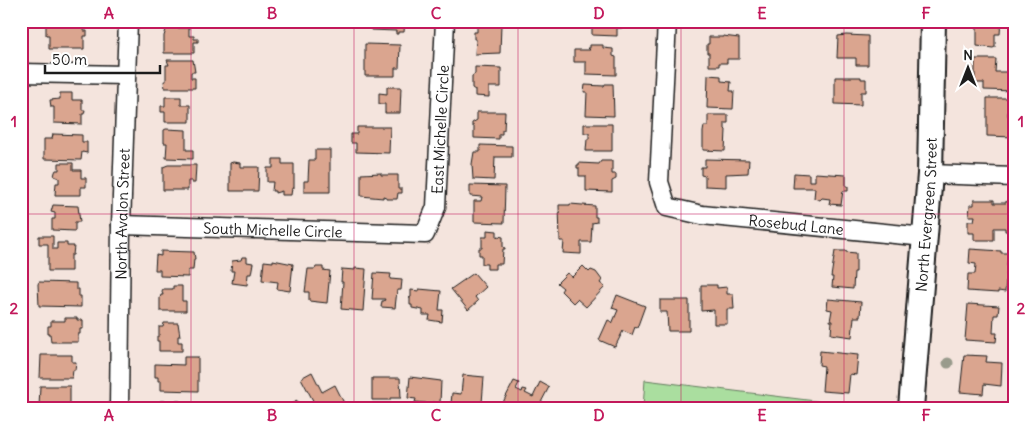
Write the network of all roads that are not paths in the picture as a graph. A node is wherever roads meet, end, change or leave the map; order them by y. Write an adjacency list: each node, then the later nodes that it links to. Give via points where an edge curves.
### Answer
1 (128, 21): 6 (street, North Avalon Street)
2 (445, 21): 10 (street, East Michelle Circle, via 436,207)
3 (667, 21): 11 (street, Rosebud Lane, via 659,182 667,208 702,215)
4 (933, 21): 7 (street, North Evergreen Street)
5 (21, 73): 6 (street)
6 (125, 75): 9 (street, North Avalon Street)
7 (930, 174): 8 (street); 11 (street, North Evergreen Street)
8 (1014, 176)
9 (121, 225): 10 (street, South Michelle Circle); 12 (street, North Avalon Street)
10 (425, 234)
11 (925, 237): 13 (street, North Evergreen Street)
12 (119, 408)
13 (911, 408)

